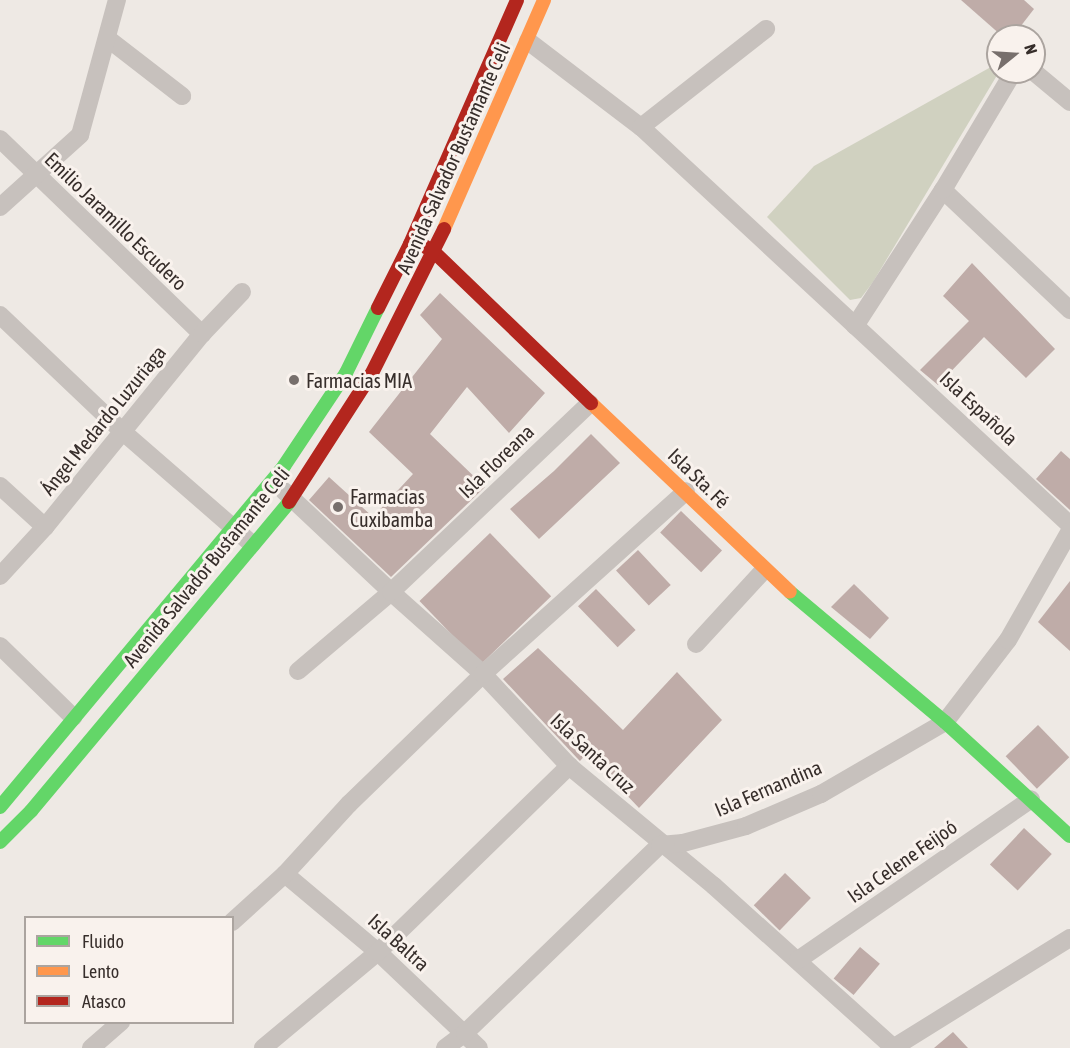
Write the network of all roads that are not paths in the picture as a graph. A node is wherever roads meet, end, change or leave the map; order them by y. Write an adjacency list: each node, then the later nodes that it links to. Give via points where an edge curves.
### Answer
1 (117, 0): 5 (street)
2 (518, 0): 16 (main road, Avenida Salvador Bustamante Celi)
3 (544, 0): 6 (main road, Avenida Salvador Bustamante Celi)
4 (766, 29): 11 (street)
5 (107, 38): 9 (street); 13 (street, via 80,135)
6 (528, 41): 11 (street, Isla Española); 17 (main road, Avenida Salvador Bustamante Celi)
7 (1046, 82): 10 (street)
8 (1006, 84): 14 (street)
9 (182, 96)
10 (1070, 102)
11 (641, 127): 21 (street, Isla Española)
12 (0, 139): 13 (street, Emilio Jaramillo Escudero)
13 (35, 175): 15 (street); 22 (street, Emilio Jaramillo Escudero)
14 (943, 190): 19 (street); 21 (street)
15 (0, 207)
16 (413, 240): 17 (main road, Isla Sta. Fé); 25 (main road, Avenida Salvador Bustamante Celi, via 346,373)
17 (434, 252): 23 (main road, Isla Sta. Fé); 28 (main road, Avenida Salvador Bustamante Celi, via 372,373)
18 (242, 292): 22 (street, Ángel Medardo Luzuriaga)
19 (1070, 310)
20 (0, 315): 24 (street)
21 (855, 326): 29 (street, Isla Española)
22 (202, 334): 24 (street, Ángel Medardo Luzuriaga)
23 (590, 403): 27 (main road, Isla Sta. Fé); 36 (street, Isla Floreana)
24 (122, 431): 30 (street); 31 (street, Ángel Medardo Luzuriaga)
25 (273, 480): 28 (street, Isla Santa Cruz); 30 (main road, Avenida Salvador Bustamante Celi)
26 (0, 486): 31 (street)
27 (686, 491): 34 (main road, Isla Sta. Fé); 40 (street)
28 (292, 499): 33 (main road, Avenida Salvador Bustamante Celi); 36 (street, Isla Santa Cruz)
29 (1070, 525)
30 (232, 526): 33 (street); 41 (main road, Avenida Salvador Bustamante Celi)
31 (45, 527): 35 (street, Ángel Medardo Luzuriaga)
32 (1070, 531): 42 (street, Isla Fernandina, via 1008,640)
33 (252, 544): 46 (main road, Avenida Salvador Bustamante Celi)
34 (764, 570): 37 (street); 42 (main road, Isla Sta. Fé)
35 (0, 576)
36 (391, 592): 39 (street, Isla Floreana); 40 (street, Isla Santa Cruz)
37 (696, 644)
38 (0, 646): 41 (street)
39 (298, 671)
40 (483, 674): 43 (street, Isla Santa Cruz); 50 (street, via 349,804)
41 (73, 717): 44 (main road, Avenida Salvador Bustamante Celi)
42 (945, 722): 45 (main road, Isla Sta. Fé); 49 (street, Isla Fernandina, via 821,794 746,826 683,843)
43 (569, 766): 49 (street, Isla Santa Cruz); 53 (street)
44 (4, 795): 46 (street)
45 (1031, 800): 47 (main road, Isla Sta. Fé); 54 (street, Isla Celene Feijoó)
46 (31, 811): 48 (main road, Avenida Salvador Bustamante Celi)
47 (1070, 836)
48 (0, 842)
49 (660, 845): 54 (street, Isla Santa Cruz, via 714,886); 56 (street)
50 (285, 874): 51 (street); 53 (street, Isla Baltra)
51 (234, 920)
52 (1070, 938): 61 (street)
53 (378, 952): 56 (street, Isla Baltra); 58 (street)
54 (798, 960): 61 (street, Isla Santa Cruz)
55 (120, 1024): 57 (street)
56 (465, 1033): 59 (street); 60 (street, Isla Baltra)
57 (91, 1048)
58 (263, 1048)
59 (445, 1048)
60 (479, 1048)
61 (893, 1048)

